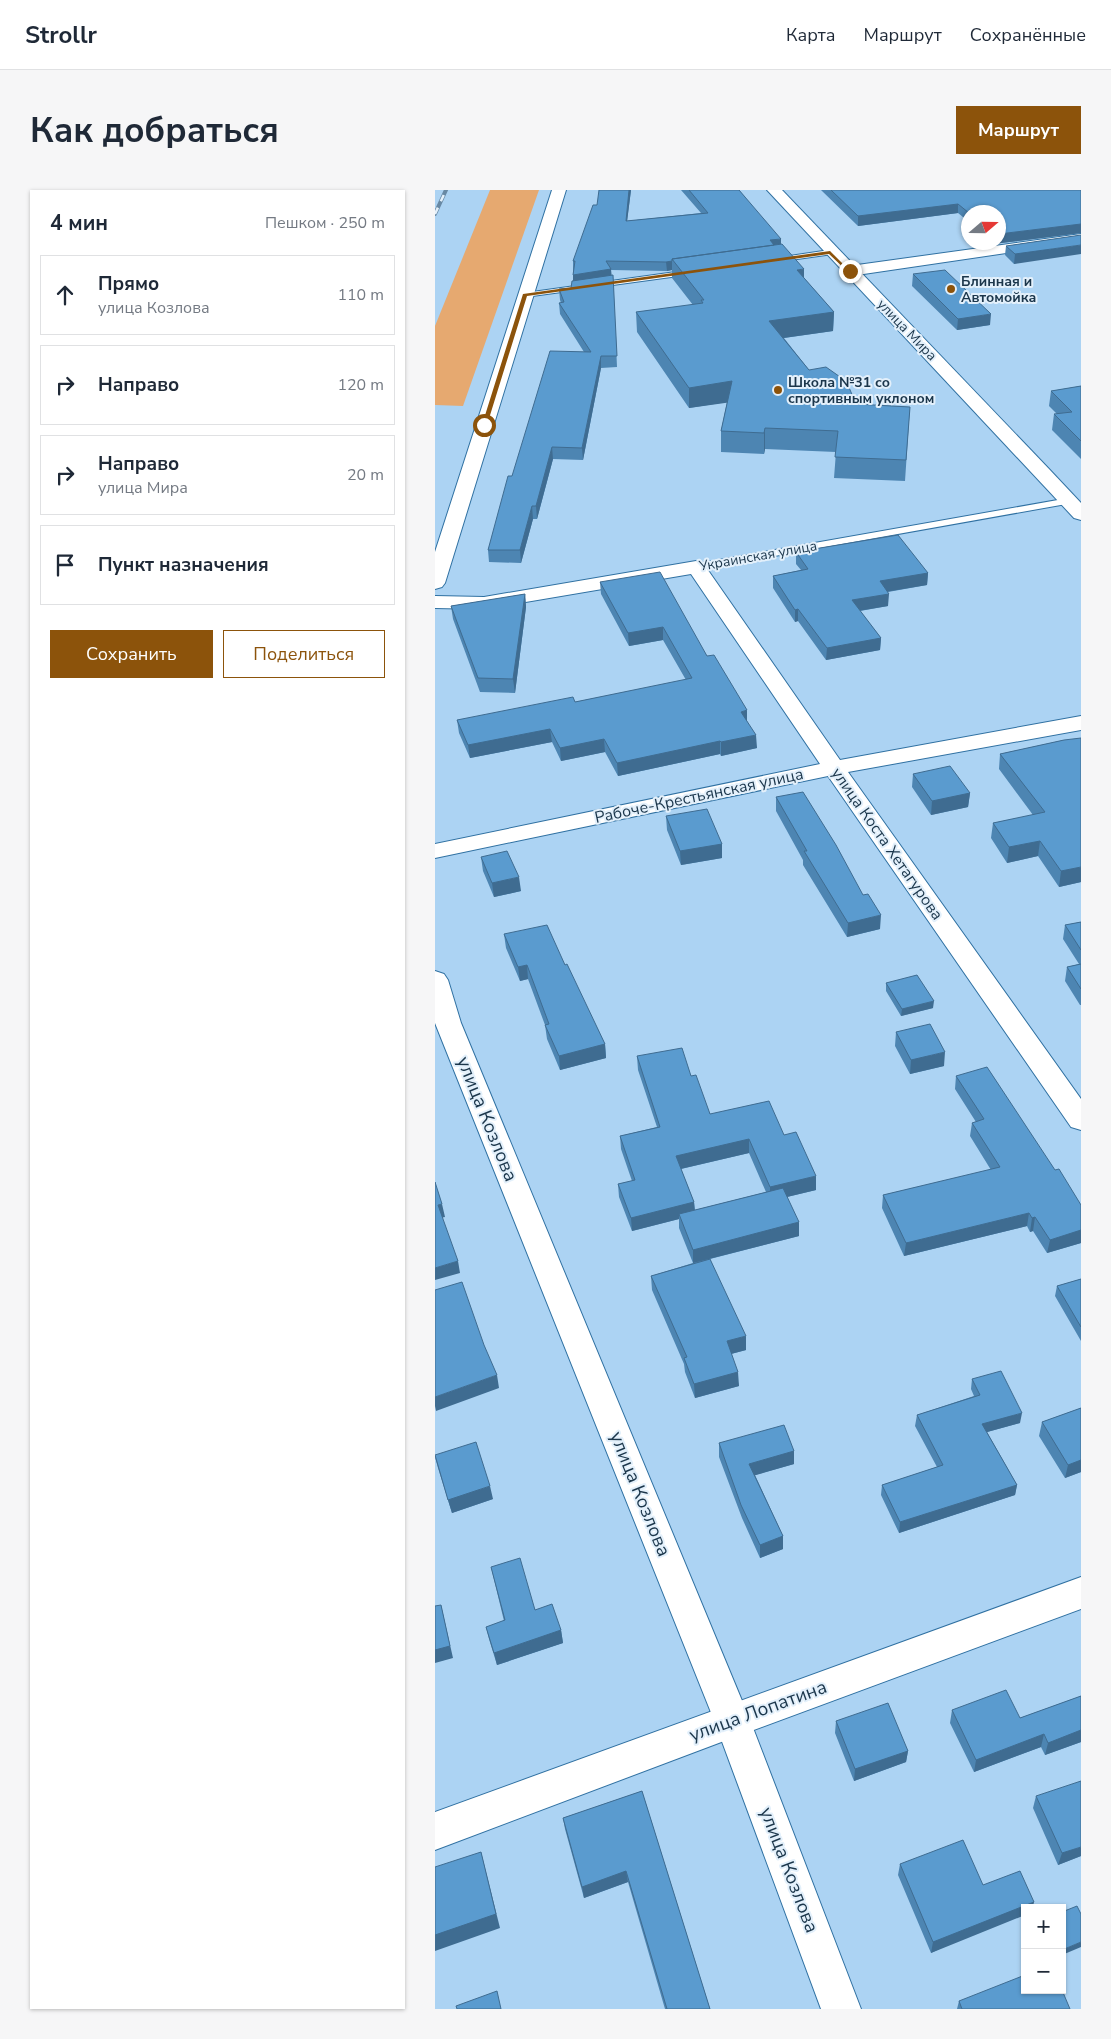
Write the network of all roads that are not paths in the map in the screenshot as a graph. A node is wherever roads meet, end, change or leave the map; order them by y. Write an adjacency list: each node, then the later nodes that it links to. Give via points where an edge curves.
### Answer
1 (559, 190): 8 (street)
2 (774, 190): 4 (street, улица Мира)
3 (1081, 238): 7 (street)
4 (830, 252): 5 (lane); 7 (street, улица Мира)
5 (764, 261)
6 (698, 271): 8 (lane)
7 (850, 271): 9 (street, улица Мира)
8 (525, 295): 11 (street)
9 (1077, 505): 10 (lane, Украинская улица)
10 (696, 567): 12 (street, Украинская улица, via 484,603); 14 (street, улица Коста Хетагурова)
11 (435, 583)
12 (435, 602)
13 (1081, 723): 14 (street, Рабоче-Крестьянская улица)
14 (834, 768): 15 (street, Рабоче-Крестьянская улица); 17 (street, улица Коста Хетагурова)
15 (435, 851)
16 (435, 980): 19 (street, улица Козлова, via 448,1023)
17 (1081, 1120)
18 (1081, 1593): 19 (street, улица Лопатина)
19 (732, 1720): 20 (street, улица Лопатина); 21 (street, улица Козлова)
20 (435, 1831)
21 (841, 2009)

